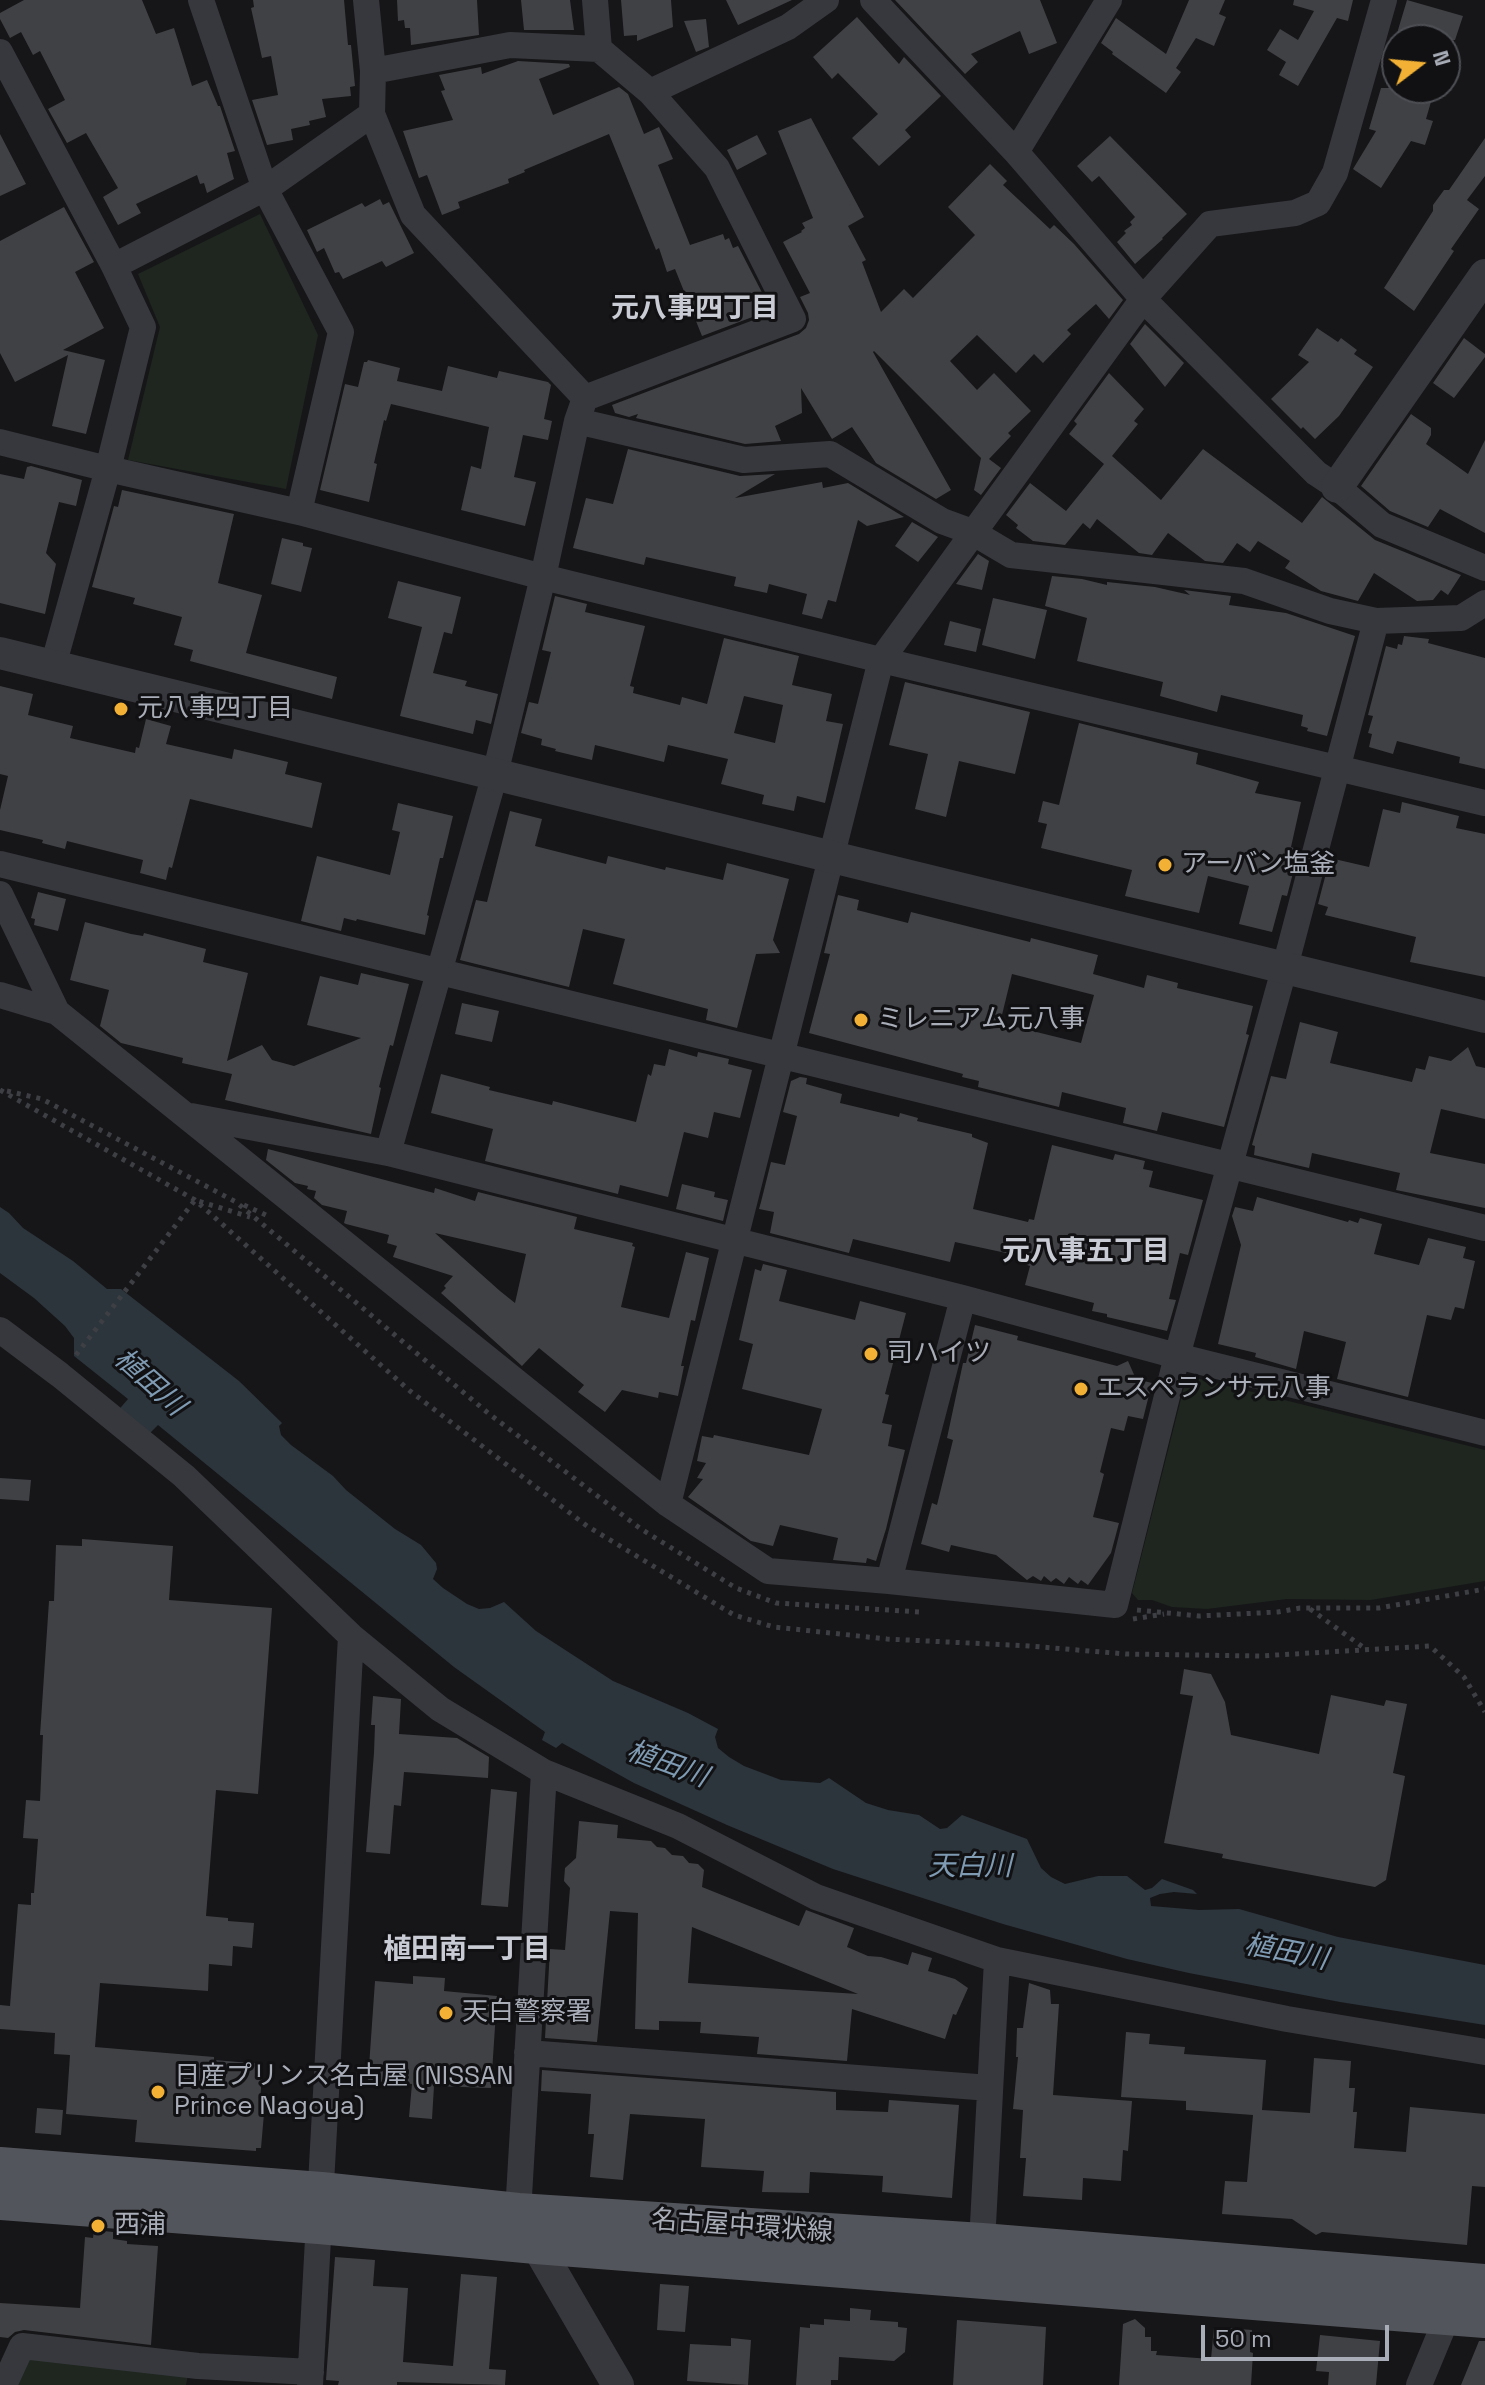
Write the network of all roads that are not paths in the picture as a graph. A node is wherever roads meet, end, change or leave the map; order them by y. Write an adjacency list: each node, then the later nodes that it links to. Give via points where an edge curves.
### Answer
1 (201, 0): 14 (street)
2 (366, 0): 10 (street)
3 (595, 0): 8 (street)
4 (826, 0): 11 (street, via 788,27)
5 (873, 0): 13 (street)
6 (1109, 0): 13 (street)
7 (1384, 0): 17 (street, via 1335,173 1318,203 1295,213 1210,224)
8 (599, 49): 10 (street, via 510,45); 11 (street)
9 (0, 52): 15 (street)
10 (373, 71): 12 (street)
11 (650, 92): 18 (street, via 717,168 793,319)
12 (372, 114): 14 (street); 18 (street, via 413,215)
13 (1016, 152): 17 (street)
14 (265, 189): 15 (street); 22 (street, via 341,332)
15 (114, 266): 20 (street, via 143,327)
16 (1485, 275): 21 (street)
17 (1143, 299): 21 (street, via 1316,473); 23 (street)
18 (581, 409): 23 (street, via 744,460 830,454 942,521); 25 (street)
19 (0, 442): 20 (street)
20 (108, 469): 22 (street); 30 (street)
21 (1337, 487): 24 (street, via 1382,525)
22 (299, 512): 25 (street)
23 (972, 532): 27 (street, via 1011,555 1244,581); 29 (street)
24 (1485, 568)
25 (543, 577): 29 (street); 32 (street)
26 (1485, 603): 27 (street, via 1461,618)
27 (1376, 621): 31 (street)
28 (0, 653): 30 (street)
29 (881, 660): 31 (street); 34 (street)
30 (53, 666): 32 (street)
31 (1336, 768): 33 (street); 37 (street)
32 (495, 774): 34 (street); 38 (street)
33 (1485, 803)
34 (832, 857): 37 (street); 42 (street)
35 (0, 864): 38 (street)
36 (0, 894): 40 (street)
37 (1284, 968): 41 (street); 45 (street)
38 (440, 971): 42 (street); 44 (street)
39 (0, 995): 40 (street)
40 (57, 1012): 43 (street)
41 (1485, 1017)
42 (782, 1056): 45 (street); 47 (street)
43 (185, 1115): 44 (street); 52 (street)
44 (388, 1153): 47 (street)
45 (1229, 1165): 46 (street); 50 (street)
46 (1485, 1228)
47 (735, 1241): 48 (street); 52 (street)
48 (963, 1298): 50 (street); 53 (street)
49 (0, 1330): 54 (street, via 184,1476)
50 (1177, 1356): 51 (street); 53 (street, via 1115,1605)
51 (1485, 1433)
52 (668, 1504): 53 (street, via 768,1571)
53 (889, 1581)
54 (351, 1636): 55 (street, via 440,1709); 62 (street)
55 (544, 1772): 56 (street, via 678,1826 816,1897); 58 (street)
56 (997, 1960): 57 (street, via 1287,2019); 59 (street)
57 (1485, 2052)
58 (527, 2053): 59 (street); 63 (street)
59 (990, 2088): 64 (street)
60 (0, 2167): 62 (main road, 名古屋中環状線)
61 (0, 2200): 62 (main road, 名古屋中環状線)
62 (320, 2208): 63 (main road, 名古屋中環状線); 68 (street)
63 (527, 2229): 64 (main road, 名古屋中環状線); 66 (main road, 名古屋中環状線); 70 (street)
64 (982, 2243): 65 (main road, 名古屋中環状線)
65 (1485, 2284)
66 (1466, 2316): 71 (street)
67 (196, 2376): 68 (street); 69 (street, via 22,2346)
68 (311, 2379)
69 (4, 2385)
70 (618, 2385)
71 (1419, 2385)

